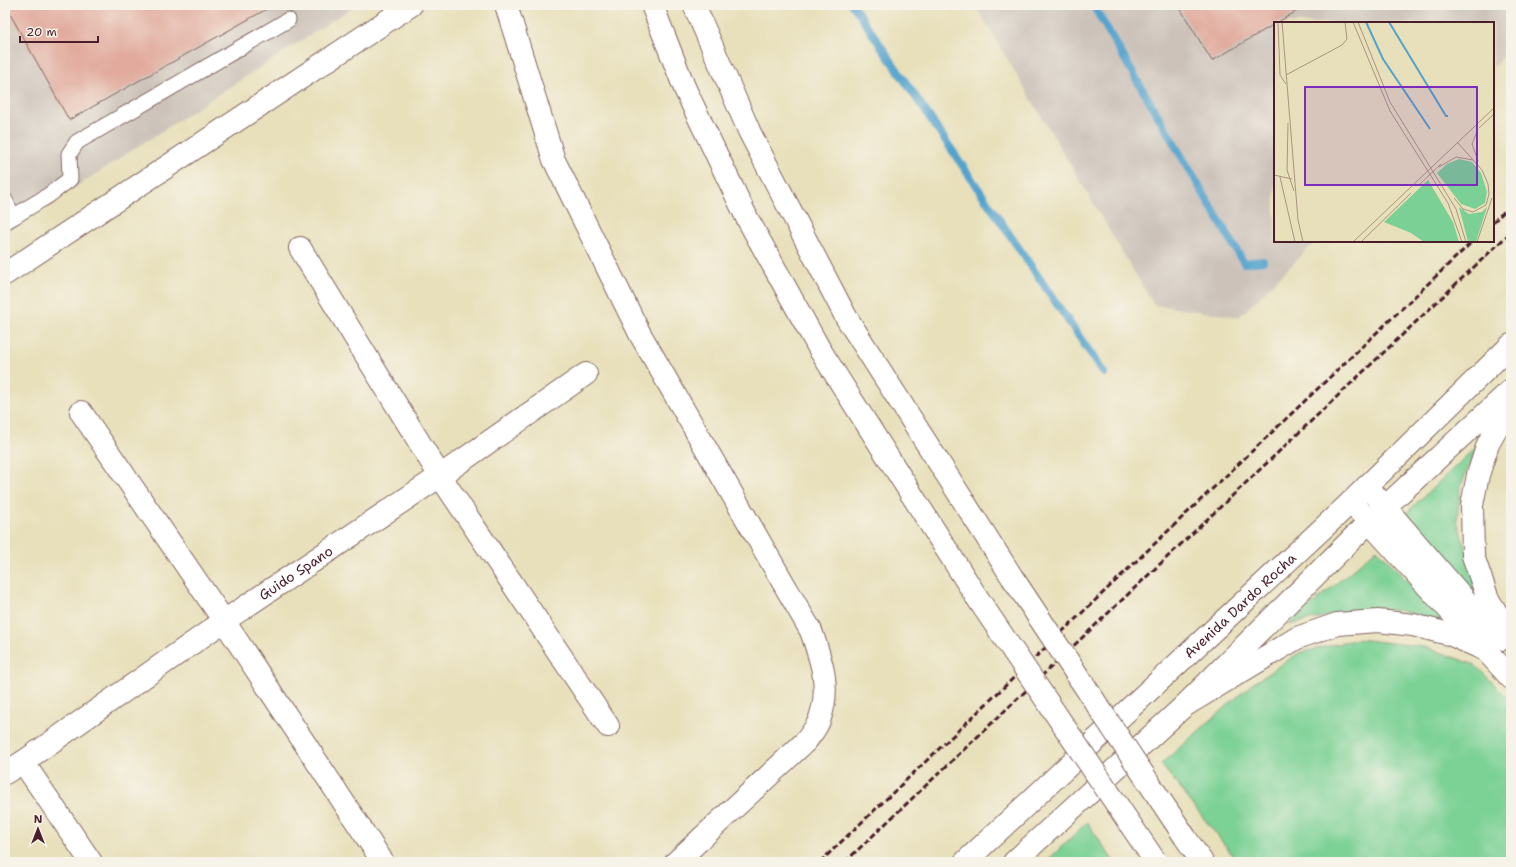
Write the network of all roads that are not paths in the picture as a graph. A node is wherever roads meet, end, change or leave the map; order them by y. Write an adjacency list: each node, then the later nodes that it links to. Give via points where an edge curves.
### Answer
1 (411, 5): 9 (main road)
2 (506, 5): 31 (main road, via 554,160 640,334 811,631 823,666 826,692 820,719 806,741)
3 (652, 5): 34 (main road, bridge, via 685,89 747,218 820,350 976,596)
4 (694, 5): 28 (main road, bridge, via 750,133 846,316 1012,577)
5 (288, 20): 7 (lane, via 77,142 69,154 70,179)
6 (5, 200): 7 (lane)
7 (9, 220)
8 (300, 248): 15 (main road)
9 (5, 274)
10 (1511, 345): 16 (main road, Avenida Dardo Rocha)
11 (586, 374): 15 (main road, Guido Spano)
12 (1511, 390): 18 (main road)
13 (1511, 403): 21 (main road, via 1488,444 1478,475 1472,512 1473,556 1488,599)
14 (81, 412): 20 (main road)
15 (440, 476): 20 (main road, Guido Spano); 26 (main road)
16 (1367, 486): 17 (main road, Avenida Dardo Rocha); 18 (main road)
17 (1351, 502): 19 (main road); 32 (main road, Avenida Dardo Rocha)
18 (1386, 507): 19 (main road); 22 (main road, via 1484,622)
19 (1369, 522): 23 (main road); 25 (main road)
20 (224, 621): 27 (main road, Guido Spano); 30 (main road)
21 (1511, 637)
22 (1511, 646)
23 (1488, 651): 24 (main road); 25 (main road, via 1449,634 1413,625 1378,621 1337,624 1297,638)
24 (1511, 678)
25 (1184, 706): 33 (main road)
26 (608, 726)
27 (14, 767): 29 (main road)
28 (1202, 861)
29 (91, 862)
30 (383, 862)
31 (676, 862)
32 (965, 862)
33 (1014, 862)
34 (1155, 862)

